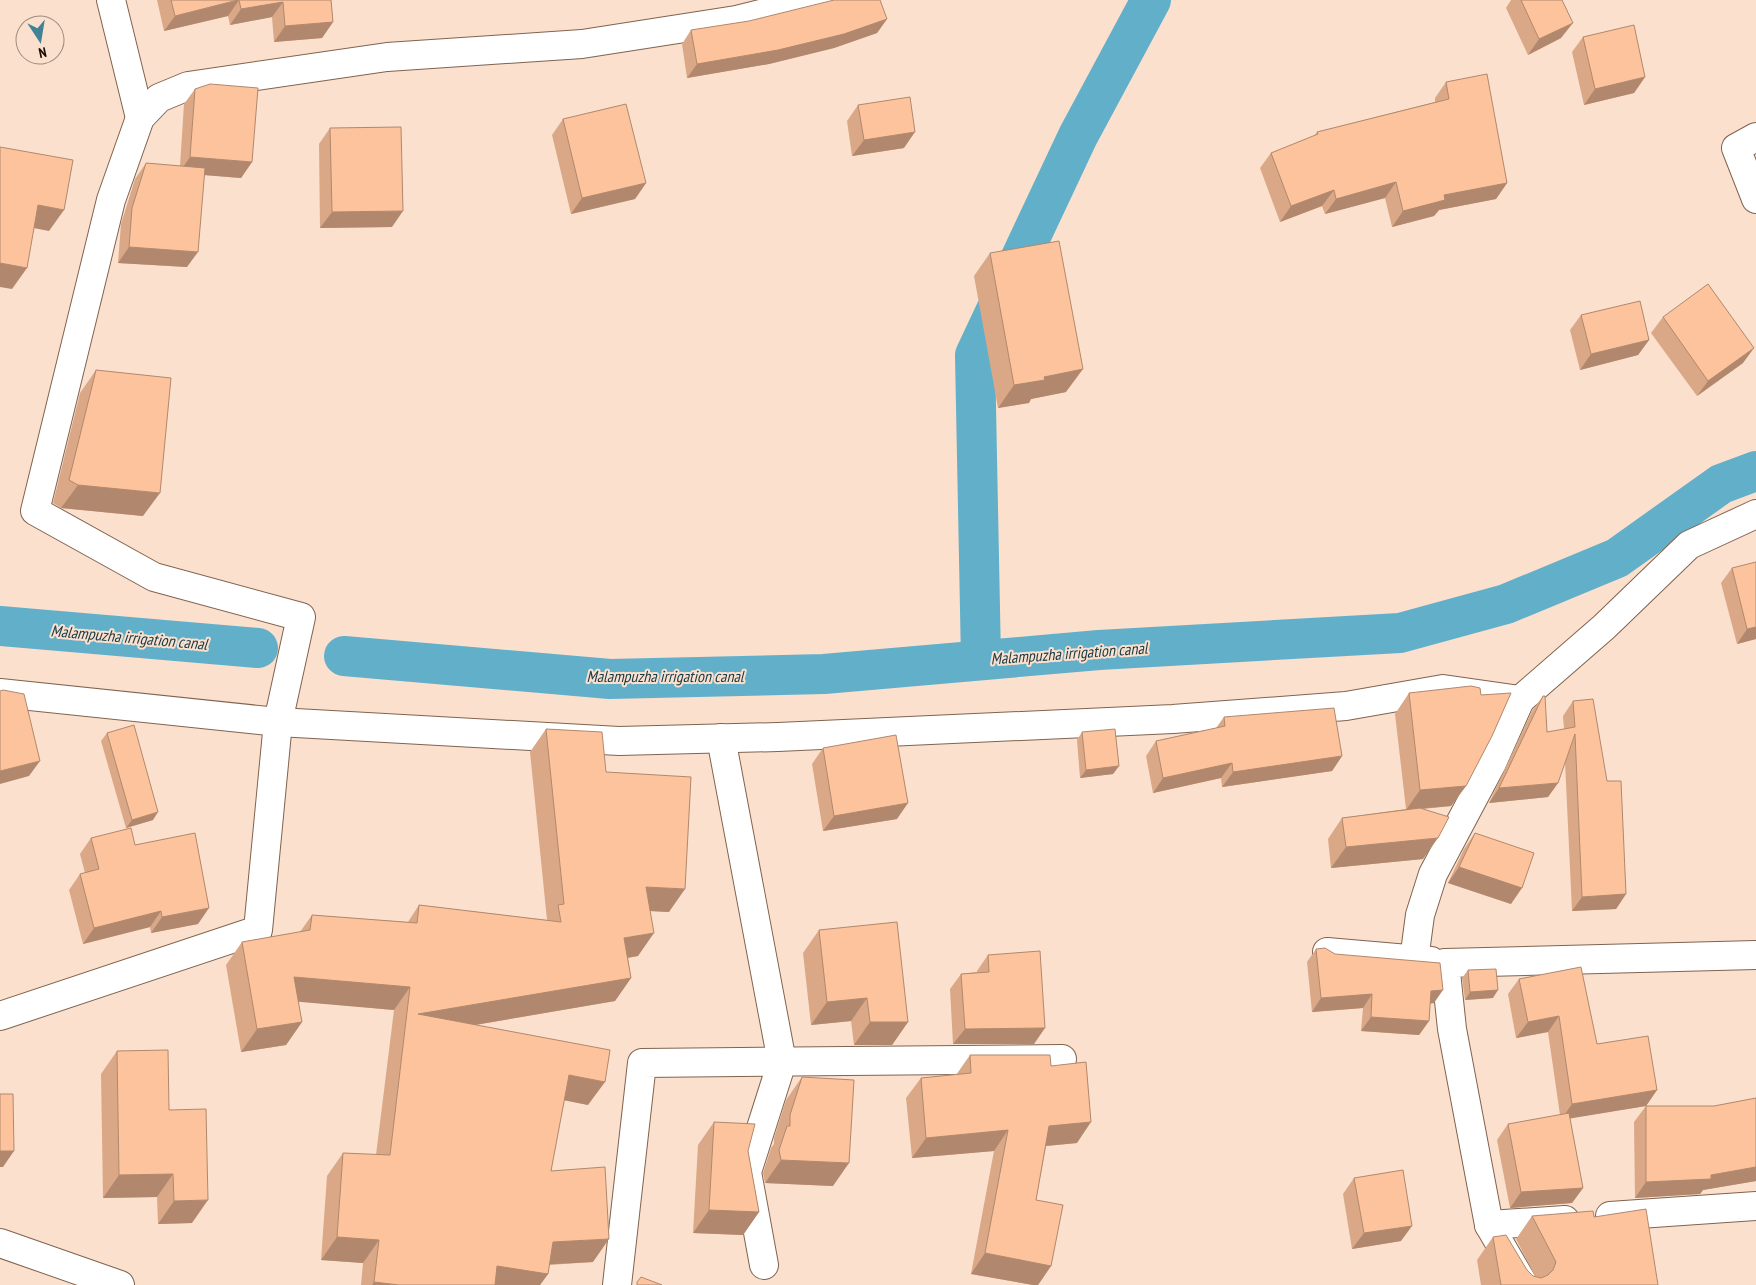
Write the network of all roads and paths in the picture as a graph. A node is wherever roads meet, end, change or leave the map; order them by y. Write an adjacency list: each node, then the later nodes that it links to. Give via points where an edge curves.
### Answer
1 (111, 0): 3 (street)
2 (818, 0): 3 (street, via 736,20 582,44 387,57 188,86 159,98)
3 (140, 118): 9 (street, via 112,200 35,511 154,577 301,617)
4 (1756, 137): 5 (street, via 1736,148)
5 (1756, 198)
6 (1756, 514): 8 (street, via 1689,545 1604,627)
7 (0, 693): 9 (street)
8 (1520, 700): 10 (street, via 1443,689 1346,706 1173,719); 13 (street, via 1492,762 1433,874 1420,915)
9 (278, 722): 10 (street, via 619,741); 15 (street, via 258,930)
10 (722, 738): 17 (street)
11 (1327, 952): 13 (street)
12 (1756, 955): 14 (street)
13 (1414, 960): 14 (street)
14 (1445, 963): 19 (street, via 1452,1029)
15 (0, 1016)
16 (1062, 1059): 17 (street)
17 (782, 1062): 21 (street, via 747,1172); 23 (street, via 642,1063)
18 (1756, 1206): 19 (street)
19 (1489, 1225): 24 (street)
20 (0, 1243): 22 (street)
21 (764, 1265)
22 (120, 1285)
23 (617, 1285)
24 (1524, 1285)

